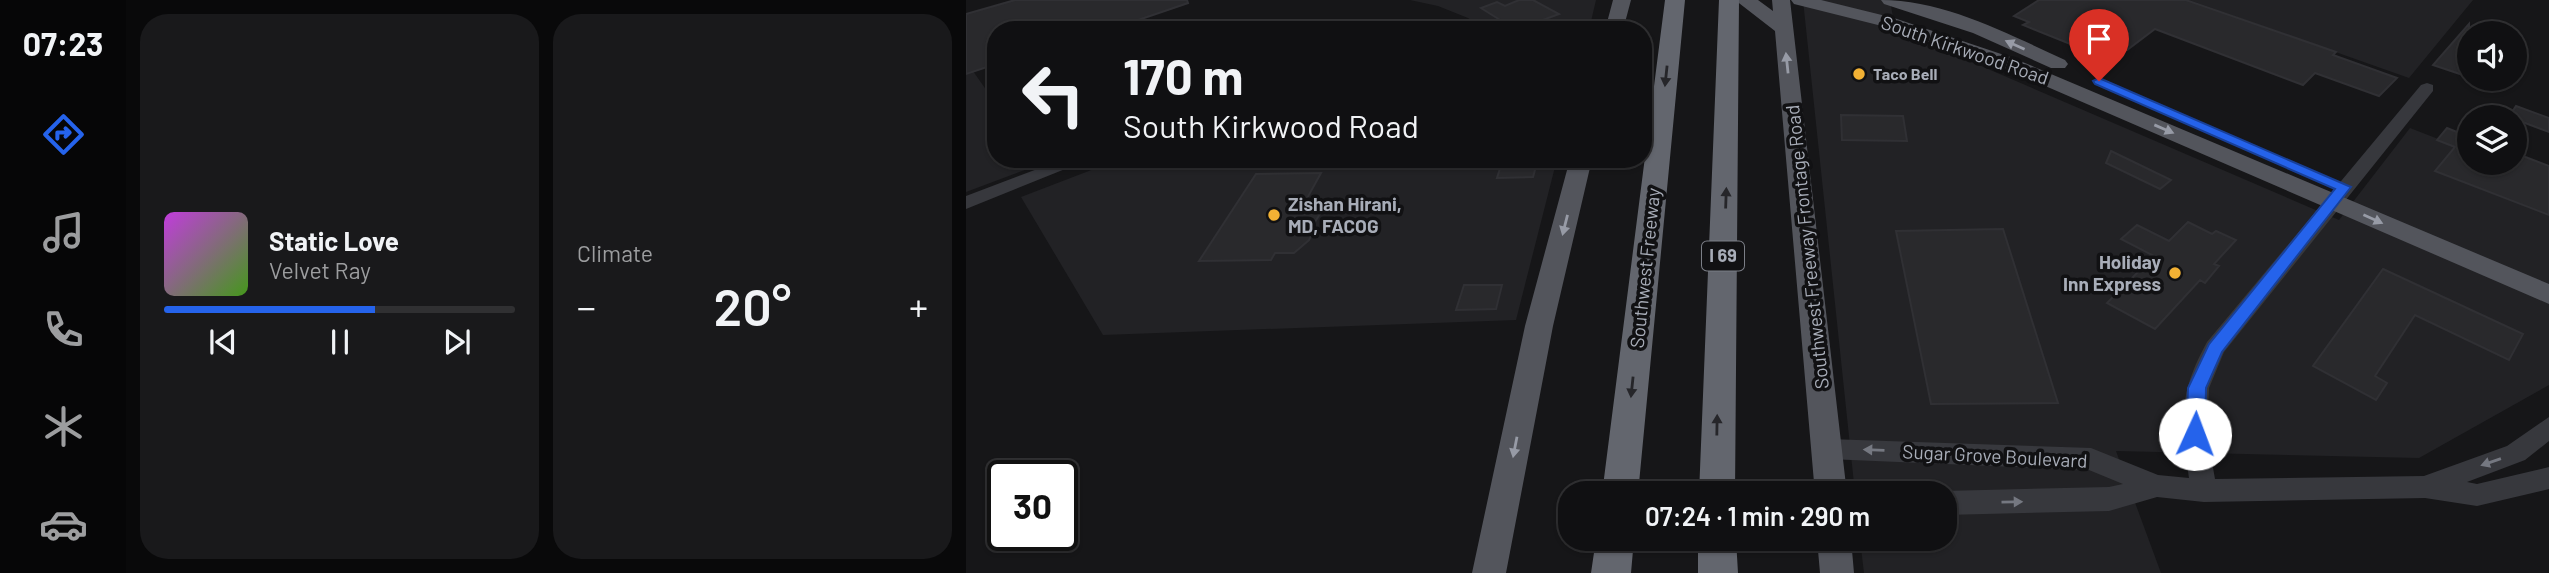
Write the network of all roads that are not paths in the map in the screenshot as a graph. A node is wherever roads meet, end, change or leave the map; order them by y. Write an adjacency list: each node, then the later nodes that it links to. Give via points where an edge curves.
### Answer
1 (1781, 0): 9 (main road, Southwest Freeway Frontage Road)
2 (1800, 0): 6 (main road, South Kirkwood Road)
3 (1890, 0): 13 (main road, South Kirkwood Road, one-way to 3, via 1980,29)
4 (1625, 1): 8 (main road)
5 (1674, 4): 20 (highway, Southwest Freeway, one-way to 20)
6 (1847, 5): 13 (main road, South Kirkwood Road, one-way to 13, via 2006,62)
7 (1734, 6): 9 (main road, via 1757,6); 21 (highway, I 69, one-way to 7)
8 (1618, 21)
9 (1784, 29): 18 (main road, Southwest Freeway Frontage Road, one-way to 9)
10 (2427, 88): 13 (street)
11 (1057, 168): 14 (street)
12 (1579, 168): 30 (main road, one-way to 30, via 1539,326)
13 (2338, 194): 15 (main road, South Kirkwood Road); 16 (main road, South Kirkwood Road, one-way to 16); 25 (street, via 2215,348 2197,388 2195,434)
14 (966, 203)
15 (2549, 276)
16 (2549, 295)
17 (2549, 427): 24 (street, Sugar Grove Boulevard, one-way to 24, via 2516,453)
18 (1828, 449): 22 (main road, Southwest Freeway Frontage Road); 23 (street, Sugar Grove Boulevard, one-way to 18, via 2091,459)
19 (2549, 478): 24 (street, Sugar Grove Boulevard, via 2477,495)
20 (1621, 481)
21 (1717, 481)
22 (1829, 481)
23 (2157, 486): 25 (street, Sugar Grove Boulevard); 26 (street, Sugar Grove Boulevard, one-way to 23, via 2109,499)
24 (2425, 487): 25 (street, Sugar Grove Boulevard)
25 (2204, 491)
26 (1957, 503)
27 (1614, 551): 31 (highway)
28 (1717, 551): 32 (highway)
29 (1835, 551): 33 (main road)
30 (1489, 573)
31 (1611, 573)
32 (1717, 573)
33 (1837, 573)

